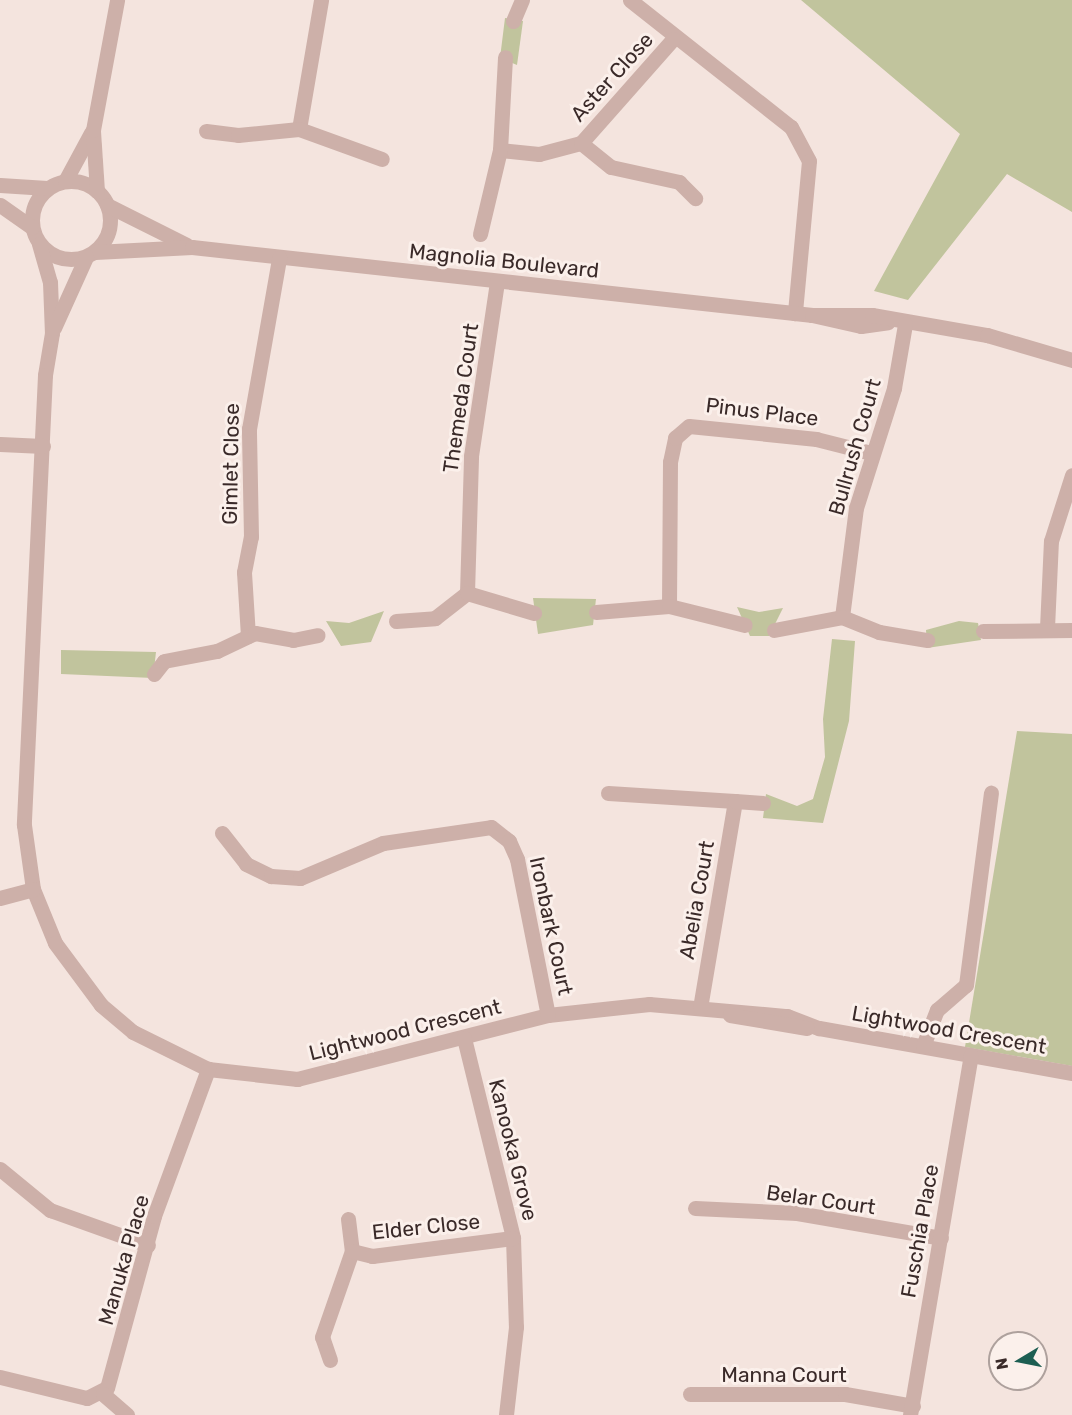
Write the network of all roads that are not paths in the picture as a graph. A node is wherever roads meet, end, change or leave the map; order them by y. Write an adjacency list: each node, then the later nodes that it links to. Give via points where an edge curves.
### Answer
1 (117, 0): 9 (street)
2 (321, 0): 8 (street)
3 (522, 0): 5 (street)
4 (630, 0): 6 (street)
5 (513, 21)
6 (673, 39): 11 (street, Aster Close); 28 (street, via 791,127 809,161)
7 (505, 57): 12 (street)
8 (298, 129): 10 (street, via 238,135); 13 (street)
9 (93, 130): 14 (street); 17 (street)
10 (206, 131)
11 (581, 142): 12 (street, Aster Close, via 539,154); 18 (street, Aster Close, via 611,167 679,182)
12 (500, 150): 22 (street)
13 (382, 159)
14 (66, 181): 16 (street); 17 (street)
15 (0, 185): 16 (street)
16 (47, 188): 21 (street, via 34,206)
17 (97, 191): 20 (street)
18 (695, 198)
19 (0, 205): 21 (street)
20 (107, 205): 24 (street, Magnolia Boulevard); 25 (street, via 109,230)
21 (32, 227): 23 (street)
22 (480, 234)
23 (39, 244): 25 (street, via 61,259); 30 (street, Lightwood Crescent, via 50,282)
24 (192, 247): 25 (street, Magnolia Boulevard); 26 (street, Magnolia Boulevard)
25 (91, 254): 30 (street, Lightwood Crescent)
26 (279, 258): 27 (street, Magnolia Boulevard); 48 (street, Gimlet Close, via 249,429 251,537 244,572)
27 (497, 281): 28 (street, Magnolia Boulevard); 36 (street, Themeda Court, via 471,456)
28 (795, 313): 29 (street, Magnolia Boulevard, via 861,326)
29 (905, 324): 31 (street, Magnolia Boulevard, via 987,335); 34 (street, Bullrush Court, via 894,388)
30 (52, 333): 33 (street, Lightwood Crescent)
31 (1072, 360)
32 (0, 444): 33 (street)
33 (43, 446): 56 (street, Lightwood Crescent, via 24,825)
34 (871, 453): 37 (street, Pinus Place, via 816,439 689,426 675,438 669,462); 40 (street, Bullrush Court, via 856,508)
35 (1072, 475): 43 (street, via 1051,541)
36 (467, 593): 39 (street); 41 (street, via 435,618)
37 (669, 606): 38 (street); 42 (street)
38 (596, 612)
39 (534, 613)
40 (842, 617): 44 (street); 49 (street, via 879,632)
41 (396, 621)
42 (745, 625)
43 (1047, 627): 45 (street); 46 (street)
44 (774, 630)
45 (1072, 630)
46 (983, 631)
47 (318, 634): 48 (street, via 293,640)
48 (248, 636): 50 (street, via 217,651 164,661)
49 (927, 640)
50 (154, 674)
51 (608, 793): 53 (street)
52 (991, 793): 61 (street, via 966,986 937,1010)
53 (735, 801): 54 (street); 58 (street, Abelia Court)
54 (763, 803)
55 (222, 833): 59 (street, Ironbark Court, via 246,864 272,876 300,878 383,843 491,827 509,841 517,859)
56 (33, 889): 57 (street); 63 (street, Lightwood Crescent, via 55,943 101,1005 134,1032)
57 (0, 898)
58 (705, 1008): 59 (street, Lightwood Crescent, via 601,1005); 61 (street, Lightwood Crescent, via 754,1023 819,1028)
59 (548, 1015): 60 (street, Lightwood Crescent)
60 (464, 1038): 63 (street, Lightwood Crescent, via 297,1079); 68 (street, Kanooka Grove)
61 (923, 1047): 62 (street, Lightwood Crescent)
62 (971, 1055): 64 (street, Lightwood Crescent); 69 (street, Fuschia Place)
63 (208, 1069): 70 (street, Manuka Place)
64 (1072, 1073)
65 (0, 1169): 70 (street, via 50,1210)
66 (695, 1208): 69 (street, Belar Court, via 797,1213)
67 (348, 1219): 71 (street)
68 (513, 1238): 71 (street, Elder Close, via 372,1256); 78 (street, Kanooka Grove, via 516,1327)
69 (941, 1238): 76 (street, Fuschia Place)
70 (148, 1245): 74 (street, Manuka Place, via 113,1376)
71 (352, 1251): 72 (street, Elder Close, via 322,1337)
72 (330, 1360)
73 (0, 1377): 74 (street, via 87,1398)
74 (103, 1394): 77 (street)
75 (690, 1394): 76 (street, Manna Court, via 845,1394)
76 (911, 1410)
77 (127, 1415)
78 (506, 1415)

